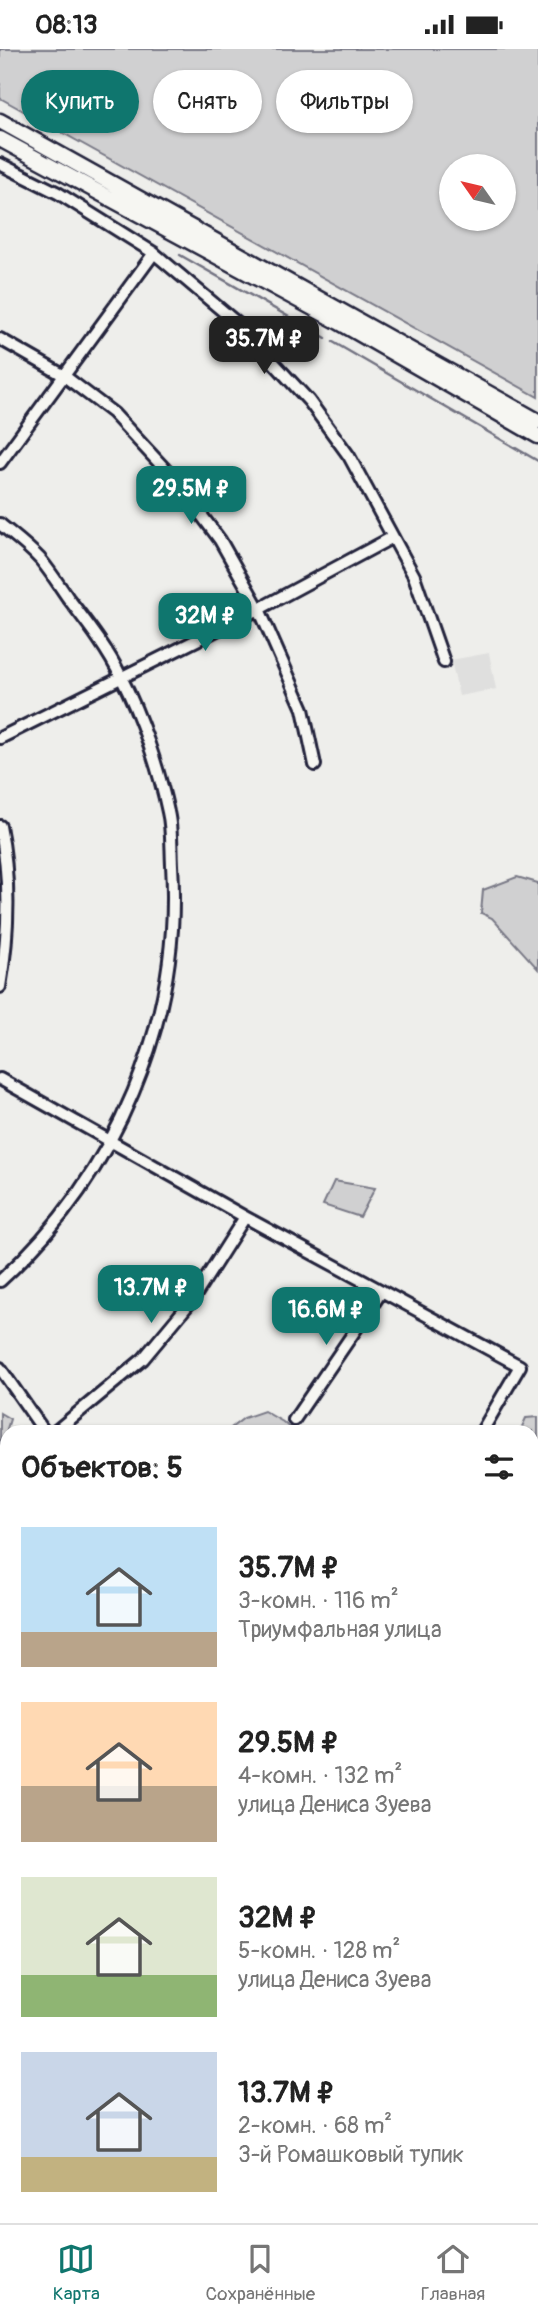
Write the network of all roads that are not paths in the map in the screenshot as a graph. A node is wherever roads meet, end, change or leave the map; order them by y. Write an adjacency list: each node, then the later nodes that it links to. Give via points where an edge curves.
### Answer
1 (0, 121): 7 (main road)
2 (0, 139): 8 (main road, via 339,322)
3 (0, 164): 4 (street, via 58,193)
4 (154, 253): 6 (street); 11 (street, via 237,323 309,401 349,456)
5 (0, 339): 6 (street)
6 (63, 375): 9 (street); 12 (street, via 113,413 176,481 220,540)
7 (538, 421)
8 (538, 436)
9 (0, 463)
10 (0, 524): 14 (street, via 39,558)
11 (393, 537): 12 (street); 13 (street, via 414,576)
12 (259, 609): 14 (street); 16 (street, via 303,709)
13 (444, 663)
14 (122, 677): 15 (street); 20 (street, via 168,813 174,900 163,1001 138,1086)
15 (0, 738)
16 (315, 765)
17 (0, 826): 18 (street, via 6,857 8,940)
18 (0, 987)
19 (0, 1079): 20 (street)
20 (111, 1143): 21 (street); 22 (street, via 71,1205 34,1250)
21 (245, 1217): 23 (street); 27 (street, via 193,1299 143,1359)
22 (0, 1281)
23 (382, 1291): 25 (street); 28 (street, via 520,1366)
24 (0, 1368): 26 (street)
25 (294, 1420)
26 (40, 1425)
27 (63, 1425)
28 (486, 1425)

